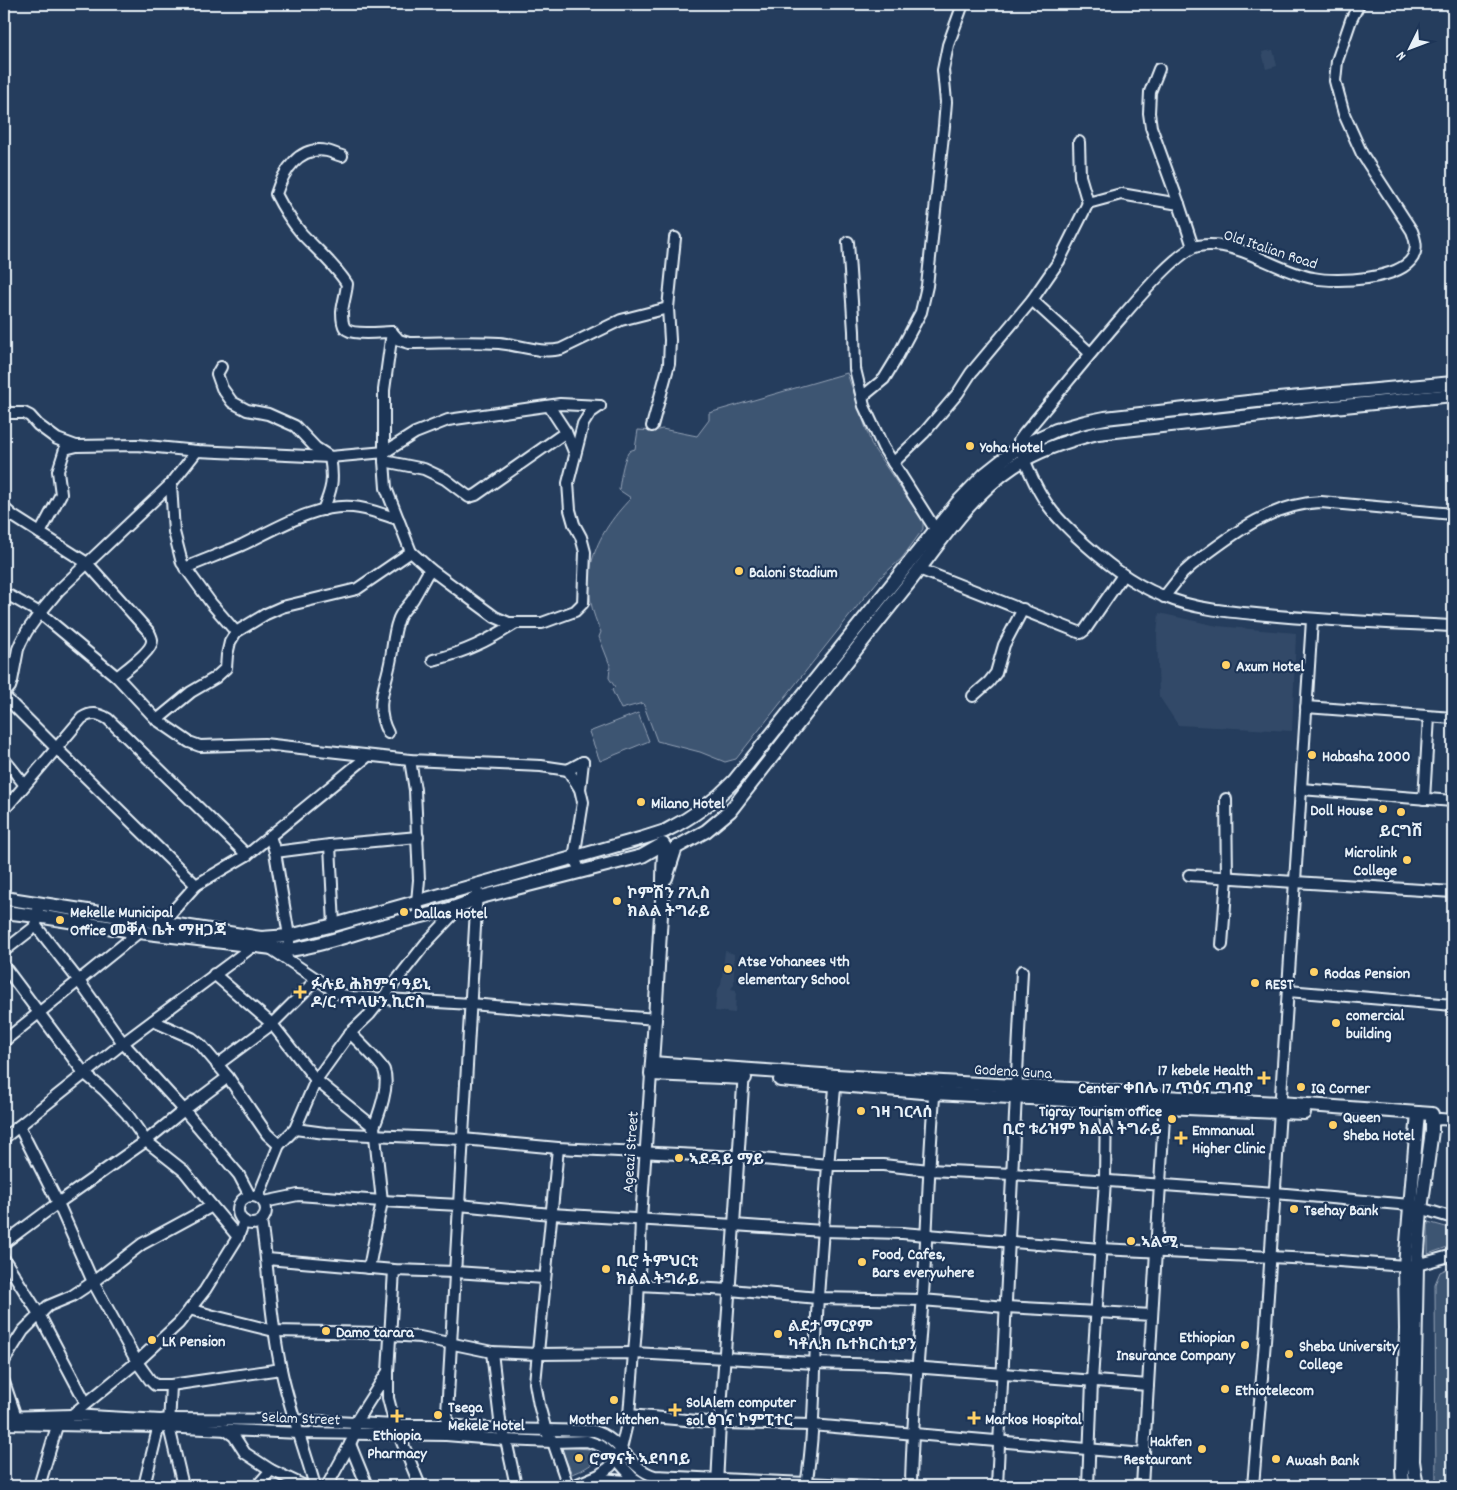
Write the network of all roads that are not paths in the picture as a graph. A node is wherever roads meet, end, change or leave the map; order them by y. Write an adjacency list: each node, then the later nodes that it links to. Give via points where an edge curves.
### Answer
1 (963, 4): 18 (street, via 943,70 944,126 927,286 921,312 884,379)
2 (1359, 4): 10 (street, Old Italian Road, via 1336,61 1335,81 1344,114 1362,154 1412,231 1416,244 1413,256 1391,272 1357,279 1329,280 1304,276 1229,247)
3 (1159, 69): 7 (street, via 1150,92 1149,113)
4 (1080, 142): 6 (street, via 1080,176)
5 (342, 156): 13 (street, via 318,150 305,153 291,163 276,194 301,232 346,284 342,313 344,328 350,332)
6 (1088, 203): 7 (street, via 1120,194); 11 (street, via 1059,261)
7 (1179, 204): 10 (street)
8 (675, 238): 12 (street)
9 (848, 242): 18 (street, via 855,369)
10 (1193, 247): 14 (street, via 1151,284)
11 (1032, 300): 14 (street); 30 (street, via 924,434)
12 (668, 308): 13 (street, via 622,320 551,352 499,343 409,343 399,340); 21 (street, via 669,364)
13 (392, 332): 28 (street, via 384,390)
14 (1090, 353): 24 (street, via 1024,434)
15 (221, 367): 27 (street, via 218,374 222,388 232,402 295,426 316,448)
16 (1453, 383): 24 (main road, via 1105,418 1056,430)
17 (1453, 396): 29 (main road, via 1098,433 1070,440)
18 (862, 397): 30 (street, via 876,434)
19 (549, 406): 22 (street); 26 (street, via 600,406 583,424); 28 (street, via 448,420 415,433)
20 (4, 407): 23 (street, via 6,413 24,413 57,439)
21 (652, 426)
22 (566, 432): 26 (street); 28 (street, via 470,498 445,479)
23 (77, 446): 25 (street, via 137,445); 37 (street, via 64,449 58,471 61,494)
24 (1019, 447): 29 (street); 36 (main road, via 985,474)
25 (197, 451): 27 (street); 31 (street)
26 (575, 454): 49 (street, via 568,494 574,524 585,552 583,602 575,611 542,623)
27 (330, 457): 28 (street); 33 (street, via 333,474)
28 (384, 457): 35 (street, via 386,488)
29 (1025, 460): 41 (main road, via 999,477 974,501); 43 (street, via 1050,509)
30 (893, 463): 36 (street)
31 (171, 484): 39 (street); 40 (street, via 174,532)
32 (4, 508): 37 (street)
33 (324, 510): 35 (street, via 354,507); 40 (street, via 288,521)
34 (1453, 514): 45 (street, via 1321,502 1273,511 1251,522 1192,565)
35 (398, 520): 38 (street)
36 (935, 529): 73 (main road, via 734,781 698,813)
37 (40, 533): 39 (street)
38 (411, 552): 42 (street); 51 (street, via 357,589 282,607)
39 (87, 562): 47 (street); 53 (street, via 152,639 151,646 142,656)
40 (185, 568): 51 (street)
41 (920, 569): 46 (street); 77 (main road, via 730,811 706,831)
42 (430, 570): 49 (street, via 495,617); 60 (street, via 397,622 382,692 382,720)
43 (1123, 575): 45 (street); 46 (street, via 1082,632)
44 (4, 596): 47 (street, via 10,596)
45 (1164, 597): 48 (street, via 1219,611)
46 (1023, 609): 55 (street, via 1004,645 996,673)
47 (40, 613): 53 (street); 54 (street, via 21,642 12,681)
48 (1312, 620): 50 (street); 56 (street)
49 (516, 623): 52 (street, via 473,648)
50 (1453, 626)
51 (236, 632): 59 (street, via 230,642 226,668)
52 (433, 660)
53 (117, 677): 59 (street)
54 (4, 694): 61 (street)
55 (973, 696)
56 (1306, 707): 57 (street); 68 (street)
57 (1428, 717): 58 (street); 70 (street)
58 (1453, 718)
59 (157, 720): 62 (street, via 200,746 264,744)
60 (388, 733)
61 (56, 748): 66 (street); 79 (street, via 82,718 88,714 100,714); 87 (street)
62 (368, 756): 64 (street); 74 (street)
63 (4, 759): 66 (street)
64 (410, 760): 65 (street); 75 (street)
65 (568, 770): 67 (street); 67 (street, via 583,762)
66 (24, 784): 72 (street)
67 (580, 789): 81 (street, via 583,802)
68 (1301, 789): 70 (street); 86 (street)
69 (1226, 799): 85 (street)
70 (1424, 799): 71 (street)
71 (1453, 801)
72 (4, 810)
73 (666, 830): 77 (main road, via 661,839); 77 (main road, via 673,829 680,834 681,840); 81 (main road)
74 (270, 836): 78 (street); 79 (street)
75 (418, 837): 76 (street); 92 (street)
76 (330, 845): 78 (street); 98 (street)
77 (670, 846): 80 (main road); 82 (main road); 88 (main road)
78 (275, 852): 100 (street)
79 (247, 854): 87 (street)
80 (642, 856): 82 (main road, via 656,858); 83 (main road)
81 (574, 858): 83 (street); 89 (main road)
82 (663, 868): 88 (main road)
83 (580, 871): 89 (main road)
84 (1189, 874): 85 (street)
85 (1227, 877): 86 (street); 102 (street)
86 (1295, 882): 90 (street); 111 (street)
87 (196, 885): 97 (street)
88 (663, 890): 116 (main road, Ageazi Street)
89 (477, 892): 92 (main road); 93 (main road); 113 (street)
90 (1453, 892)
91 (4, 898): 95 (main road)
92 (417, 902): 96 (street); 98 (main road)
93 (461, 906): 96 (main road); 112 (street, via 426,943)
94 (4, 912): 95 (main road)
95 (37, 915): 97 (main road); 99 (main road); 104 (street); 110 (street)
96 (419, 916): 105 (main road)
97 (163, 922): 101 (main road)
98 (334, 925): 100 (main road)
99 (139, 932): 101 (main road); 110 (street)
100 (289, 936): 101 (main road); 105 (street)
101 (258, 942): 103 (main road); 108 (street)
102 (1222, 945)
103 (270, 948): 105 (main road); 109 (street)
104 (4, 950)
105 (289, 950)
106 (4, 966): 115 (street)
107 (1022, 971): 130 (street)
108 (214, 974): 117 (street); 118 (street)
109 (316, 980): 112 (street, via 342,995); 118 (street)
110 (79, 981): 115 (street); 121 (street)
111 (1288, 991): 114 (street); 133 (street)
112 (382, 999): 113 (street); 119 (street)
113 (471, 1004): 116 (street); 142 (street)
114 (1453, 1005)
115 (38, 1013): 120 (street); 124 (street)
116 (656, 1019): 123 (main road, Ageazi Street)
117 (153, 1021): 121 (street); 122 (street, via 192,1038)
118 (272, 1024): 122 (street); 127 (street)
119 (350, 1033): 127 (street); 140 (street, via 384,1070 385,1085)
120 (4, 1041)
121 (123, 1043): 124 (street); 134 (street)
122 (217, 1065): 126 (street)
123 (652, 1068): 125 (main road, Godena Guna); 146 (street, Ageazi Street)
124 (84, 1073): 138 (street); 143 (street, via 127,1114)
125 (743, 1073): 128 (main road, Godena Guna); 147 (street)
126 (228, 1077): 134 (street); 144 (street, via 267,1134)
127 (316, 1080): 139 (street); 140 (street)
128 (835, 1080): 129 (main road, Godena Guna); 148 (street)
129 (935, 1088): 130 (main road, Godena Guna); 149 (street)
130 (1016, 1092): 131 (main road, Godena Guna); 150 (street)
131 (1106, 1097): 132 (main road, Godena Guna); 151 (street)
132 (1164, 1102): 133 (main road, Godena Guna); 152 (street)
133 (1280, 1108): 135 (main road, Godena Guna); 153 (street)
134 (184, 1110): 143 (street); 154 (street)
135 (1418, 1117): 136 (main road, Godena Guna); 159 (main road)
136 (1435, 1118): 137 (street); 159 (main road)
137 (1453, 1120)
138 (19, 1126): 141 (street); 156 (street)
139 (295, 1130): 140 (street, via 326,1133); 144 (street)
140 (375, 1131): 142 (street); 155 (street)
141 (4, 1138)
142 (463, 1139): 145 (street); 157 (street)
143 (146, 1141): 156 (street); 158 (street, via 184,1171)
144 (279, 1145): 154 (street)
145 (558, 1148): 146 (street); 160 (street)
146 (645, 1153): 147 (street); 162 (street, Ageazi Street)
147 (738, 1157): 148 (street); 165 (street)
148 (829, 1165): 149 (street, via 883,1165); 166 (street)
149 (929, 1170): 150 (street); 167 (street)
150 (1012, 1174): 151 (street); 169 (street)
151 (1106, 1180): 152 (street); 171 (street)
152 (1160, 1184): 153 (street); 172 (street)
153 (1275, 1193): 159 (street); 174 (street)
154 (258, 1198): 155 (street, via 298,1196); 163 (street, via 266,1212); 164 (street, via 243,1199 239,1205 238,1212)
155 (382, 1201): 157 (street); 178 (street)
156 (58, 1203): 170 (street); 182 (street)
157 (459, 1205): 160 (street); 180 (street)
158 (212, 1206): 168 (street); 182 (street, via 142,1244)
159 (1415, 1207): 161 (street); 177 (main road)
160 (551, 1214): 162 (street); 181 (street)
161 (1453, 1218)
162 (641, 1219): 165 (street); 183 (street, Ageazi Street)
163 (261, 1221): 164 (street, via 253,1224); 176 (street)
164 (244, 1222): 168 (street)
165 (734, 1225): 166 (street); 184 (street)
166 (823, 1231): 167 (street); 185 (street)
167 (926, 1235): 169 (street); 186 (street)
168 (238, 1237): 188 (street)
169 (1009, 1242): 171 (street); 187 (street)
170 (4, 1243)
171 (1100, 1249): 172 (street); 189 (street)
172 (1156, 1251): 174 (street); 191 (street)
173 (1453, 1255): 177 (street)
174 (1270, 1258): 177 (street); 263 (street)
175 (4, 1259): 190 (street)
176 (267, 1259): 178 (street); 193 (street)
177 (1411, 1266): 192 (main road)
178 (369, 1268): 179 (street)
179 (394, 1270): 180 (street); 194 (street)
180 (455, 1272): 181 (street); 195 (street)
181 (544, 1278): 198 (street)
182 (93, 1282): 190 (street, via 48,1306); 201 (street)
183 (639, 1285): 184 (street); 197 (street, Ageazi Street)
184 (730, 1290): 185 (street); 199 (street)
185 (818, 1298): 186 (street); 202 (street)
186 (922, 1300): 187 (street); 203 (street)
187 (1006, 1307): 189 (street); 206 (street)
188 (190, 1309): 193 (street); 201 (street, via 180,1323)
189 (1098, 1312): 191 (street); 207 (street)
190 (40, 1314): 200 (street); 211 (street)
191 (1152, 1315): 209 (street)
192 (1411, 1329): 244 (main road, via 1403,1404); 264 (main road, via 1413,1461)
193 (274, 1331): 194 (street); 204 (street)
194 (390, 1335): 195 (street); 205 (street)
195 (451, 1343): 196 (street); 225 (street)
196 (492, 1352): 198 (street); 226 (street)
197 (634, 1353): 198 (street); 199 (street); 212 (street, Ageazi Street)
198 (538, 1354): 227 (street, via 535,1383)
199 (725, 1358): 202 (street); 218 (street)
200 (4, 1361)
201 (137, 1362): 210 (street, via 156,1385); 211 (street)
202 (815, 1363): 203 (street); 222 (street)
203 (917, 1367): 206 (street); 230 (street)
204 (281, 1369): 210 (street); 216 (street)
205 (388, 1372): 221 (street, via 388,1398); 223 (street)
206 (1003, 1374): 207 (street); 233 (street)
207 (1092, 1381): 209 (street); 236 (street)
208 (4, 1382): 215 (street)
209 (1148, 1385): 237 (street)
210 (171, 1386): 219 (street)
211 (86, 1402): 213 (street)
212 (629, 1415): 218 (street); 235 (street, Ageazi Street)
213 (72, 1416): 217 (street); 219 (street, Selam Street)
214 (4, 1417): 215 (street)
215 (16, 1420): 217 (street, Selam Street); 220 (street, Selam Street)
216 (295, 1420): 219 (street, Selam Street); 223 (street, Selam Street); 228 (street)
217 (54, 1421): 219 (street, Selam Street); 245 (street)
218 (720, 1422): 222 (street); 241 (street)
219 (165, 1423): 224 (street, Selam Street); 246 (street); 247 (street)
220 (4, 1424)
221 (395, 1424): 223 (street, Selam Street); 225 (street, Selam Street); 229 (street)
222 (812, 1425): 230 (street); 243 (street)
223 (355, 1428): 228 (street, Selam Street); 229 (street, Selam Street); 234 (street)
224 (224, 1429): 228 (street, Selam Street); 239 (street, via 234,1436 245,1453)
225 (446, 1430): 226 (street, Selam Street); 229 (street, Selam Street); 231 (street, Selam Street)
226 (501, 1430): 227 (street, Selam Street); 231 (street)
227 (546, 1431): 232 (street); 235 (street, Selam Street, via 600,1432)
228 (300, 1433): 250 (street)
229 (400, 1434): 253 (street)
230 (912, 1435): 233 (street); 259 (street)
231 (506, 1440): 232 (street, Selam Street); 254 (street)
232 (553, 1442): 238 (street, Selam Street, via 587,1441 601,1446); 255 (street)
233 (1000, 1442): 236 (street); 260 (street)
234 (350, 1444): 251 (street); 252 (street)
235 (625, 1448): 238 (street); 241 (street, via 645,1474); 242 (street)
236 (1090, 1448): 237 (street); 261 (street)
237 (1144, 1454): 262 (street)
238 (616, 1459): 240 (street, via 606,1470); 242 (street)
239 (271, 1470): 248 (street); 249 (street)
240 (586, 1481): 242 (street, via 601,1479); 256 (street)
241 (717, 1483): 243 (street)
242 (639, 1484): 257 (street)
243 (806, 1485): 258 (street)
244 (1402, 1485)
245 (40, 1486)
246 (144, 1486)
247 (183, 1486)
248 (257, 1486)
249 (305, 1486)
250 (315, 1486)
251 (326, 1486)
252 (367, 1486)
253 (420, 1486)
254 (516, 1486)
255 (568, 1486)
256 (573, 1486)
257 (672, 1486)
258 (873, 1486)
259 (911, 1486)
260 (997, 1486)
261 (1088, 1486)
262 (1142, 1486)
263 (1253, 1486)
264 (1417, 1486)

